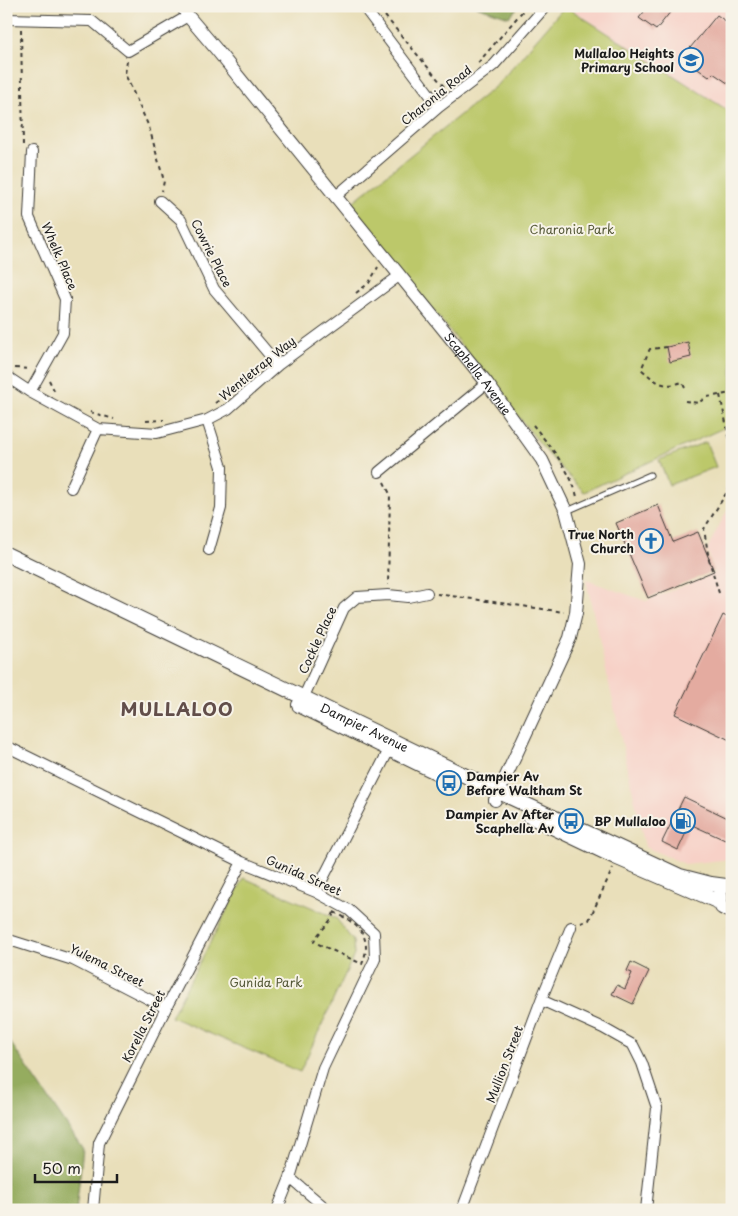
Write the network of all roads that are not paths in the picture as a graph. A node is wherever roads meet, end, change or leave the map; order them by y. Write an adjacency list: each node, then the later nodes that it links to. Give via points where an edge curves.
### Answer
1 (363, 6): 5 (street)
2 (546, 6): 5 (street, Charonia Road, via 494,65)
3 (185, 11): 4 (street, via 128,51 92,21); 7 (street, Scaphella Avenue)
4 (6, 19)
5 (439, 107): 7 (street, Charonia Road)
6 (32, 152): 13 (street, Whelk Place, via 29,217 65,299 63,334)
7 (335, 197): 9 (street, Scaphella Avenue)
8 (160, 201): 10 (street, Cowrie Place, via 181,220 214,289)
9 (399, 276): 10 (street, Wentletrap Way); 12 (street, Scaphella Avenue)
10 (278, 365): 14 (street, Wentletrap Way, via 228,409)
11 (8, 372): 13 (street, Wentletrap Way)
12 (487, 383): 16 (street); 19 (street, Scaphella Avenue, via 542,460)
13 (30, 392): 15 (street, Wentletrap Way)
14 (207, 420): 15 (street, Wentletrap Way, via 157,433); 20 (street, via 222,467 221,508)
15 (98, 429): 18 (street)
16 (379, 472)
17 (650, 476): 19 (lane)
18 (71, 488)
19 (566, 511): 27 (street, Scaphella Avenue, via 580,564 576,613 570,638)
20 (209, 550)
21 (6, 554): 24 (main road, Dampier Avenue)
22 (6, 565): 24 (main road, Dampier Avenue)
23 (426, 593): 24 (street, Cockle Place, via 408,598 388,595 357,597 344,608)
24 (302, 702): 25 (main road, Dampier Avenue)
25 (391, 745): 27 (main road, Dampier Avenue); 30 (street)
26 (6, 746): 28 (street, Gunida Street)
27 (497, 796): 29 (main road, Dampier Avenue, via 680,876 711,884); 31 (main road, Dampier Avenue, via 623,861)
28 (242, 862): 30 (street, Gunida Street); 36 (street, Korella Street)
29 (729, 880): 31 (main road, via 720,892)
30 (316, 892): 37 (street, Gunida Street, via 349,910 374,933 375,959 323,1068)
31 (719, 902): 32 (main road, Dampier Avenue)
32 (732, 912)
33 (571, 927): 35 (street, Mullion Street)
34 (6, 939): 36 (street, Yulema Street, via 72,960)
35 (541, 1000): 41 (street, Mullion Street); 42 (street, via 633,1045 657,1108)
36 (166, 1008): 38 (street, Korella Street, via 99,1143)
37 (290, 1178): 39 (street, Gunida Street); 40 (street)
38 (93, 1210)
39 (277, 1210)
40 (328, 1210)
41 (462, 1210)
42 (646, 1210)

